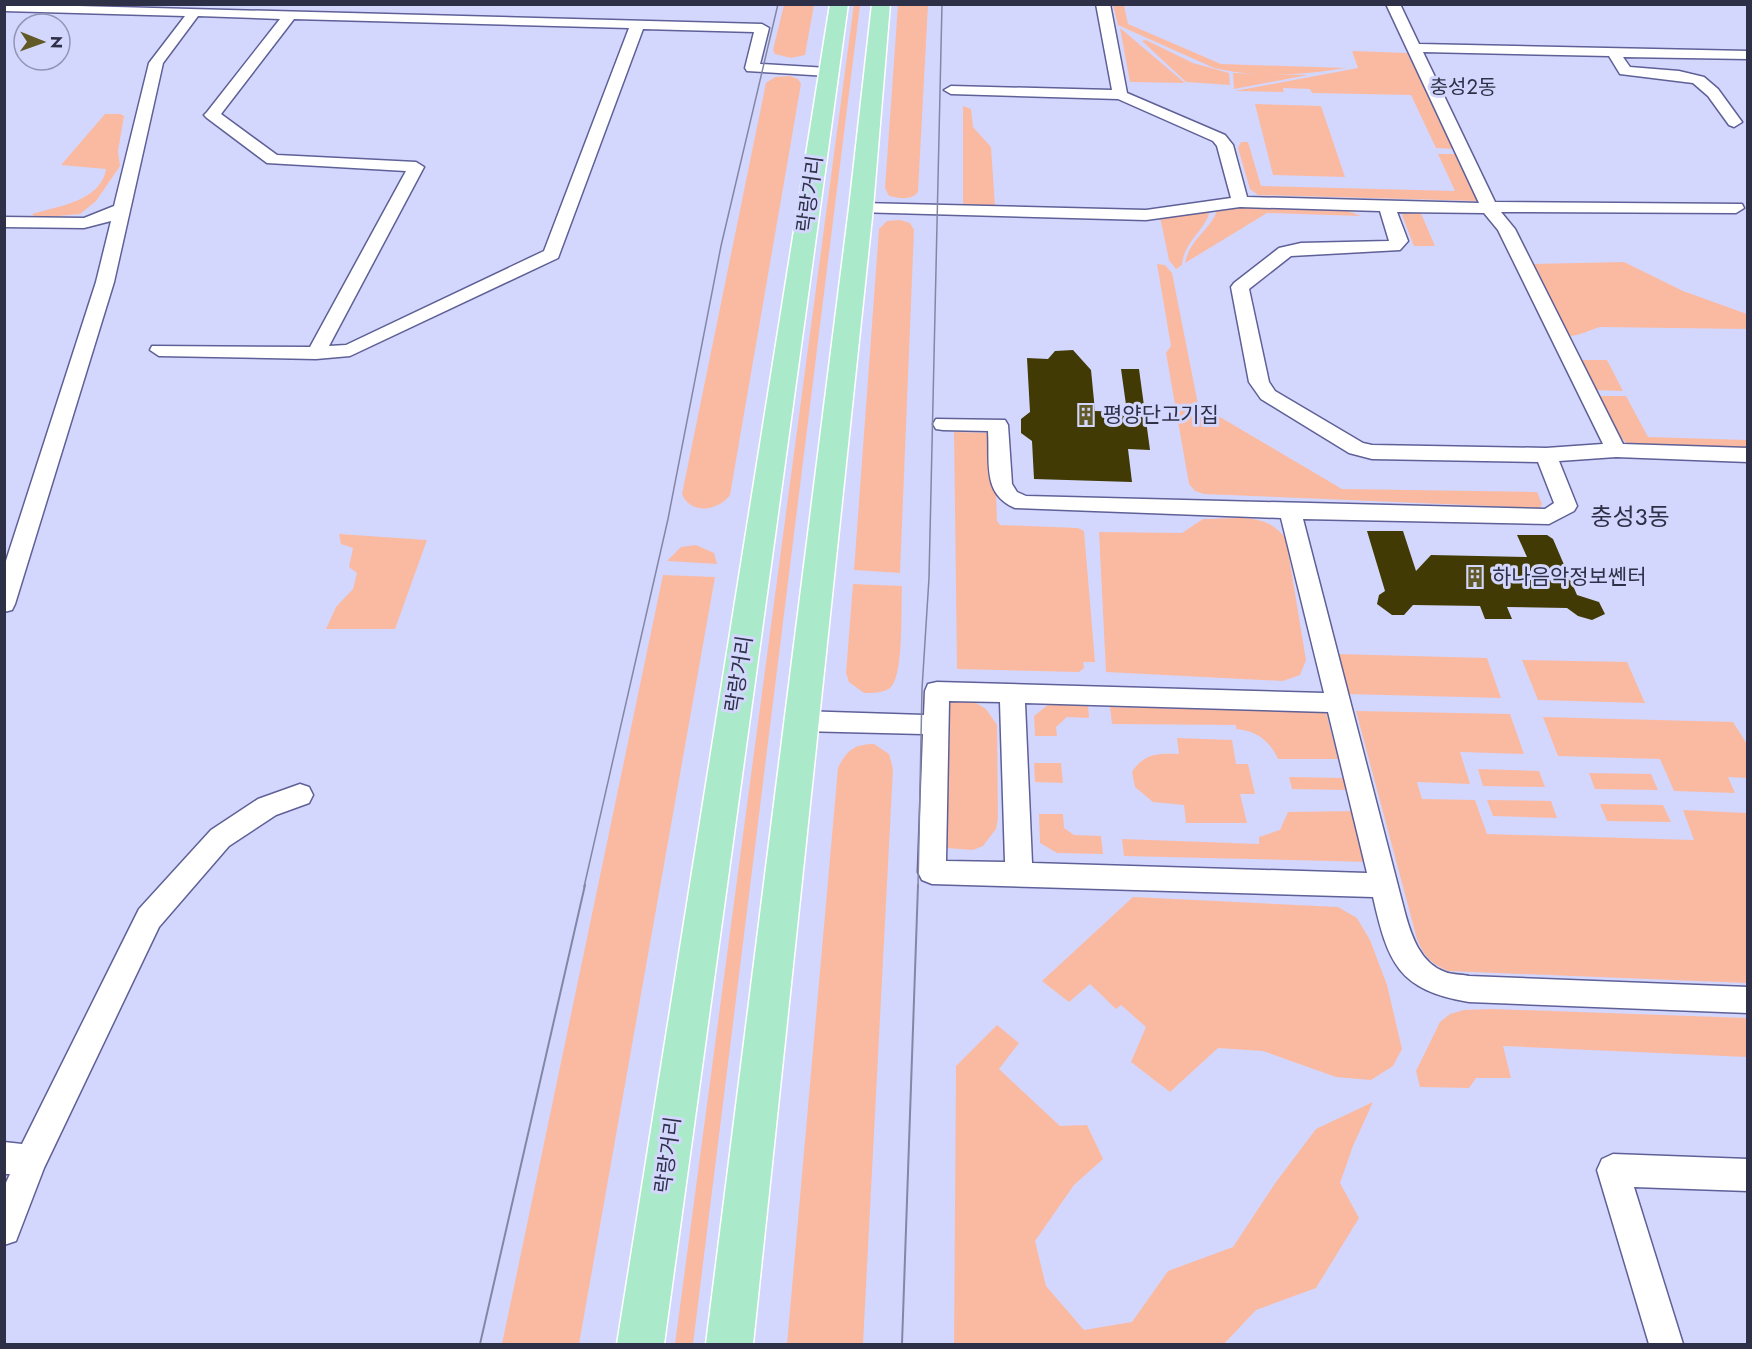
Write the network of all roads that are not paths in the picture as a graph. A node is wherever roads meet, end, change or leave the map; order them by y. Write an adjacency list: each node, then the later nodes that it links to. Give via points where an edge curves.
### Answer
1 (838, 4): 13 (main road, 락랑거리)
2 (881, 4): 19 (main road)
3 (1103, 4): 15 (street)
4 (1393, 4): 10 (street)
5 (4, 7): 6 (street)
6 (170, 8): 7 (street)
7 (194, 14): 8 (street); 21 (street, via 156,63)
8 (288, 16): 9 (street); 25 (street, via 212,115 273,160 416,167)
9 (637, 25): 13 (street, via 762,28 752,68); 25 (street, via 552,254 350,351)
10 (1415, 48): 11 (street); 22 (street)
11 (1613, 52): 12 (street); 16 (street, via 1625,70 1683,75 1704,83)
12 (1748, 55)
13 (828, 72): 44 (main road, 락랑거리)
14 (951, 90): 15 (street)
15 (1120, 95): 17 (street, via 1219,138 1225,145)
16 (1734, 122)
17 (1240, 202): 18 (street); 19 (street, via 1146,215)
18 (1387, 206): 22 (street); 28 (street, via 1399,241 1394,246 1301,248 1286,252 1240,286 1259,382 1268,395 1356,448 1372,452)
19 (861, 208): 35 (main road)
20 (1736, 208): 22 (street)
21 (122, 209): 23 (street, via 84,223); 31 (street, via 105,282)
22 (1490, 209): 27 (street, via 1506,229)
23 (4, 222)
24 (159, 350): 25 (street)
25 (316, 353)
26 (943, 424): 30 (street, via 998,425 1001,484 1009,497 1023,503)
27 (1616, 450): 28 (street); 29 (street)
28 (1546, 455): 30 (street, via 1566,506 1549,518)
29 (1748, 455)
30 (1290, 511): 34 (street)
31 (12, 553): 32 (street)
32 (4, 604)
33 (1012, 693): 34 (street); 36 (street, via 937,691); 38 (street)
34 (1339, 703): 39 (street)
35 (800, 721): 36 (street); 45 (main road)
36 (937, 725): 38 (street, via 932,872)
37 (300, 795): 41 (street, via 267,807 220,838 149,918)
38 (1019, 873): 39 (street)
39 (1384, 885): 40 (street, via 1397,937 1410,964 1437,983 1469,989)
40 (1748, 1000)
41 (18, 1159): 43 (street)
42 (1748, 1175): 46 (street, via 1613,1170)
43 (4, 1229)
44 (640, 1344)
45 (729, 1344)
46 (1666, 1344)

